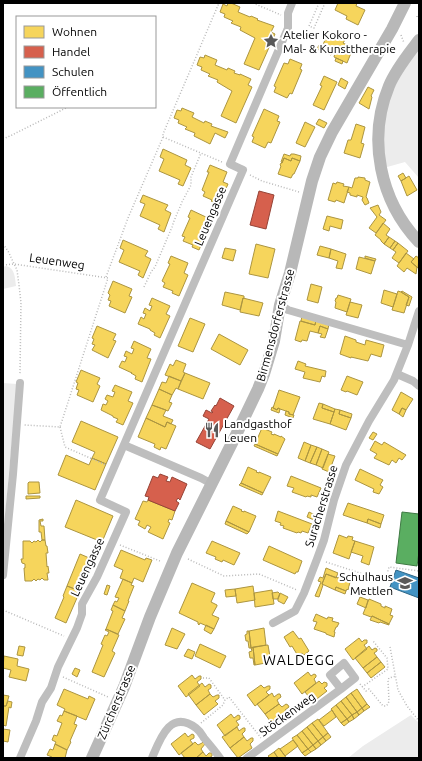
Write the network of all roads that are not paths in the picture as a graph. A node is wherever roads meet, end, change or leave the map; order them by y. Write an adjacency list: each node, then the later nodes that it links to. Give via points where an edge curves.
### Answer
1 (292, 3): 11 (street, Leuengasse, via 288,13 288,28 230,164 243,170)
2 (405, 3): 5 (main road, Birmensdorferstrasse, via 320,157)
3 (419, 40): 4 (main road, via 400,64 389,86 380,116 377,145 380,169 389,196)
4 (419, 242)
5 (280, 305): 7 (street, via 288,310); 12 (main road, Birmensdorferstrasse, via 274,341 264,374)
6 (419, 311): 7 (street, Suracherstrasse)
7 (408, 345): 8 (street, Suracherstrasse)
8 (397, 374): 10 (street); 14 (street, Suracherstrasse, via 346,465 324,540 304,593 295,611)
9 (20, 384): 13 (street)
10 (419, 386)
11 (124, 445): 12 (street); 17 (street, Leuengasse, via 100,500 126,512 82,604 77,628 51,688 42,702)
12 (212, 484): 15 (main road, Birmensdorferstrasse, via 177,553)
13 (3, 575)
14 (273, 623)
15 (139, 645): 18 (main road, Zürcherstrasse, via 124,687)
16 (341, 689): 16 (street, Stöckenweg, via 330,675 344,664 355,678); 21 (street, Stöckenweg)
17 (20, 758)
18 (92, 758)
19 (152, 758): 20 (street, via 161,737 175,722 186,723 197,729)
20 (220, 758)
21 (247, 758)

